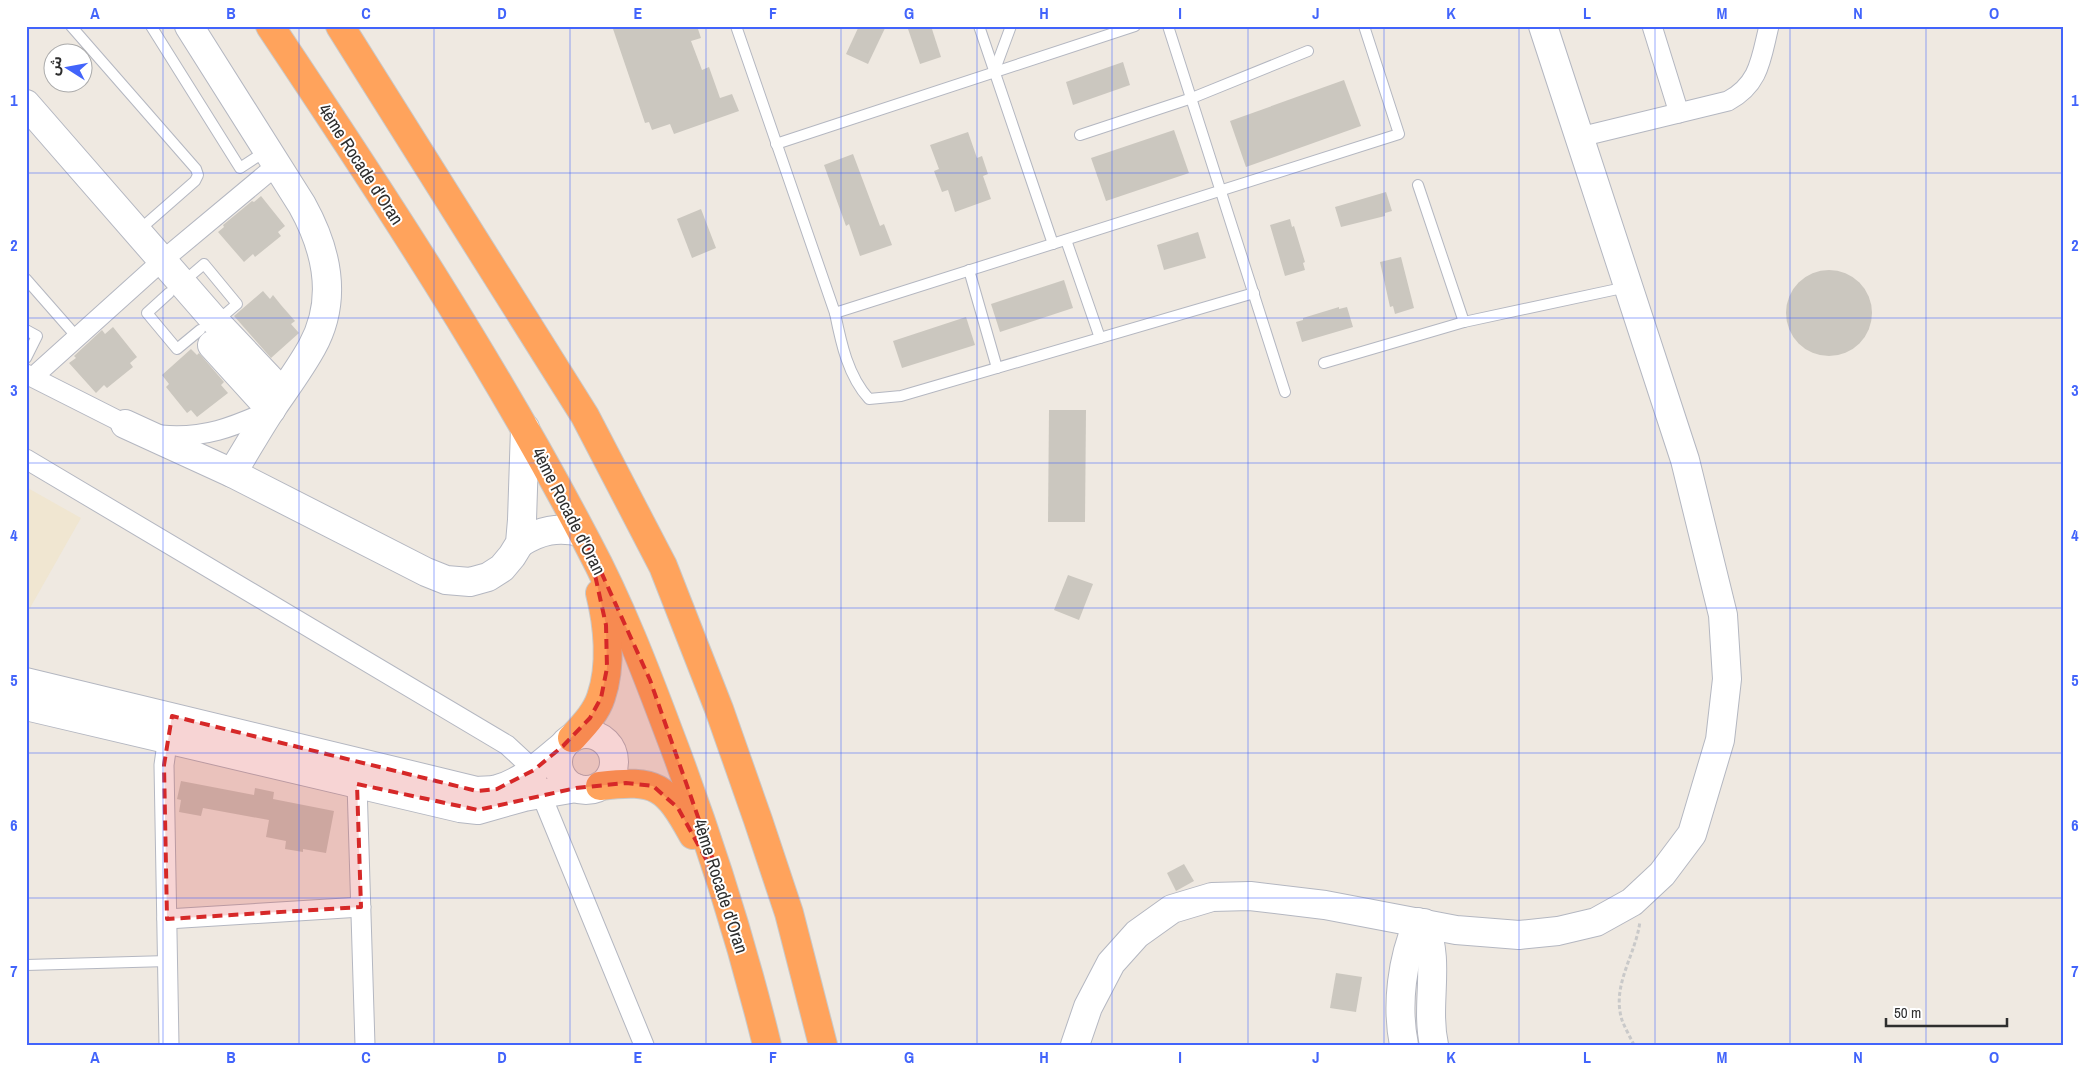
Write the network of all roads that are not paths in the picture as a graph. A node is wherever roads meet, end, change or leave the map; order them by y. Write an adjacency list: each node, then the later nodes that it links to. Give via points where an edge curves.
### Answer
1 (71, 26): 27 (lane, via 198,175)
2 (151, 26): 24 (lane, via 240,168)
3 (189, 26): 24 (street)
4 (270, 26): 49 (highway, 4ème Rocade d'Oran, via 419,253)
5 (340, 26): 75 (highway, via 585,416 663,566 719,709 789,913)
6 (736, 26): 23 (lane)
7 (978, 26): 16 (lane)
8 (1011, 26): 16 (lane)
9 (1135, 26): 16 (lane)
10 (1168, 26): 17 (lane)
11 (1364, 26): 26 (lane, via 1399,134)
12 (1544, 26): 22 (street)
13 (1652, 26): 19 (street)
14 (1769, 26): 19 (street, via 1758,70 1741,94)
15 (1308, 51): 17 (lane)
16 (994, 72): 23 (lane); 29 (lane)
17 (1192, 98): 21 (lane); 26 (lane)
18 (26, 104): 27 (street)
19 (1679, 113): 22 (street)
20 (26, 130): 30 (street)
21 (1080, 135)
22 (1580, 137): 33 (street)
23 (776, 144): 36 (lane)
24 (272, 158): 30 (street); 47 (street, via 317,231 325,260 327,289 323,318 313,346)
25 (1418, 185): 37 (lane)
26 (1222, 190): 28 (lane); 35 (lane)
27 (138, 230): 30 (street)
28 (1066, 240): 29 (lane); 41 (lane)
29 (1053, 244): 31 (lane)
30 (157, 266): 34 (street); 40 (street)
31 (969, 270): 36 (lane); 44 (lane)
32 (26, 278): 40 (lane)
33 (1628, 286): 37 (lane); 66 (street, via 1685,460 1723,614 1727,679 1720,740 1692,834 1662,874 1632,902 1596,922 1520,935)
34 (176, 288): 38 (street); 38 (lane, via 147,313 177,349)
35 (1254, 293): 41 (lane); 46 (lane)
36 (835, 313): 44 (lane, via 841,345 857,386 869,399 902,396)
37 (1464, 322): 43 (lane)
38 (208, 326): 47 (street)
39 (26, 330): 42 (lane, via 38,336)
40 (76, 336): 45 (street)
41 (1100, 338): 44 (lane)
42 (26, 358)
43 (1324, 363)
44 (997, 368)
45 (29, 376): 48 (street)
46 (1285, 392)
47 (276, 401): 48 (street, via 241,424 212,433 185,437 158,434); 51 (street)
48 (125, 424): 51 (street)
49 (525, 428): 52 (highway, 4ème Rocade d'Oran); 53 (street)
50 (26, 459): 58 (street, via 507,745)
51 (232, 473): 53 (street, via 446,580 470,582 488,577 502,568)
52 (585, 537): 53 (street, via 565,529 549,530); 57 (highway, via 603,602 607,668 601,698 590,718); 61 (highway, 4ème Rocade d'Oran, via 650,680)
53 (520, 543)
54 (26, 682): 56 (street)
55 (26, 706): 56 (street)
56 (169, 729): 58 (street, via 478,791); 59 (street); 64 (street, via 164,764)
57 (567, 742): 58 (street); 60 (street, via 559,754 559,771 563,778); 60 (street, via 590,734 607,744 612,752 612,771)
58 (537, 782): 59 (street, via 478,810); 60 (street); 73 (street)
59 (357, 784): 62 (street)
60 (588, 787): 61 (highway, via 642,783 664,792 678,808)
61 (725, 894): 74 (highway, 4ème Rocade d'Oran)
62 (361, 907): 64 (street); 72 (street)
63 (1370, 913): 65 (street); 67 (street, via 1392,934); 76 (street, via 1250,896 1212,897 1172,908 1137,934 1111,963 1088,1007)
64 (167, 918): 68 (street)
65 (1421, 922): 66 (street); 67 (street); 70 (street, via 1432,944)
66 (1489, 933): 70 (street, via 1457,945)
67 (1406, 957): 77 (street, via 1402,988)
68 (168, 962): 69 (lane); 71 (street)
69 (26, 965)
70 (1433, 970): 78 (street, via 1430,1008)
71 (169, 1045)
72 (365, 1045)
73 (644, 1045)
74 (767, 1045)
75 (823, 1045)
76 (1075, 1045)
77 (1404, 1045)
78 (1434, 1045)

